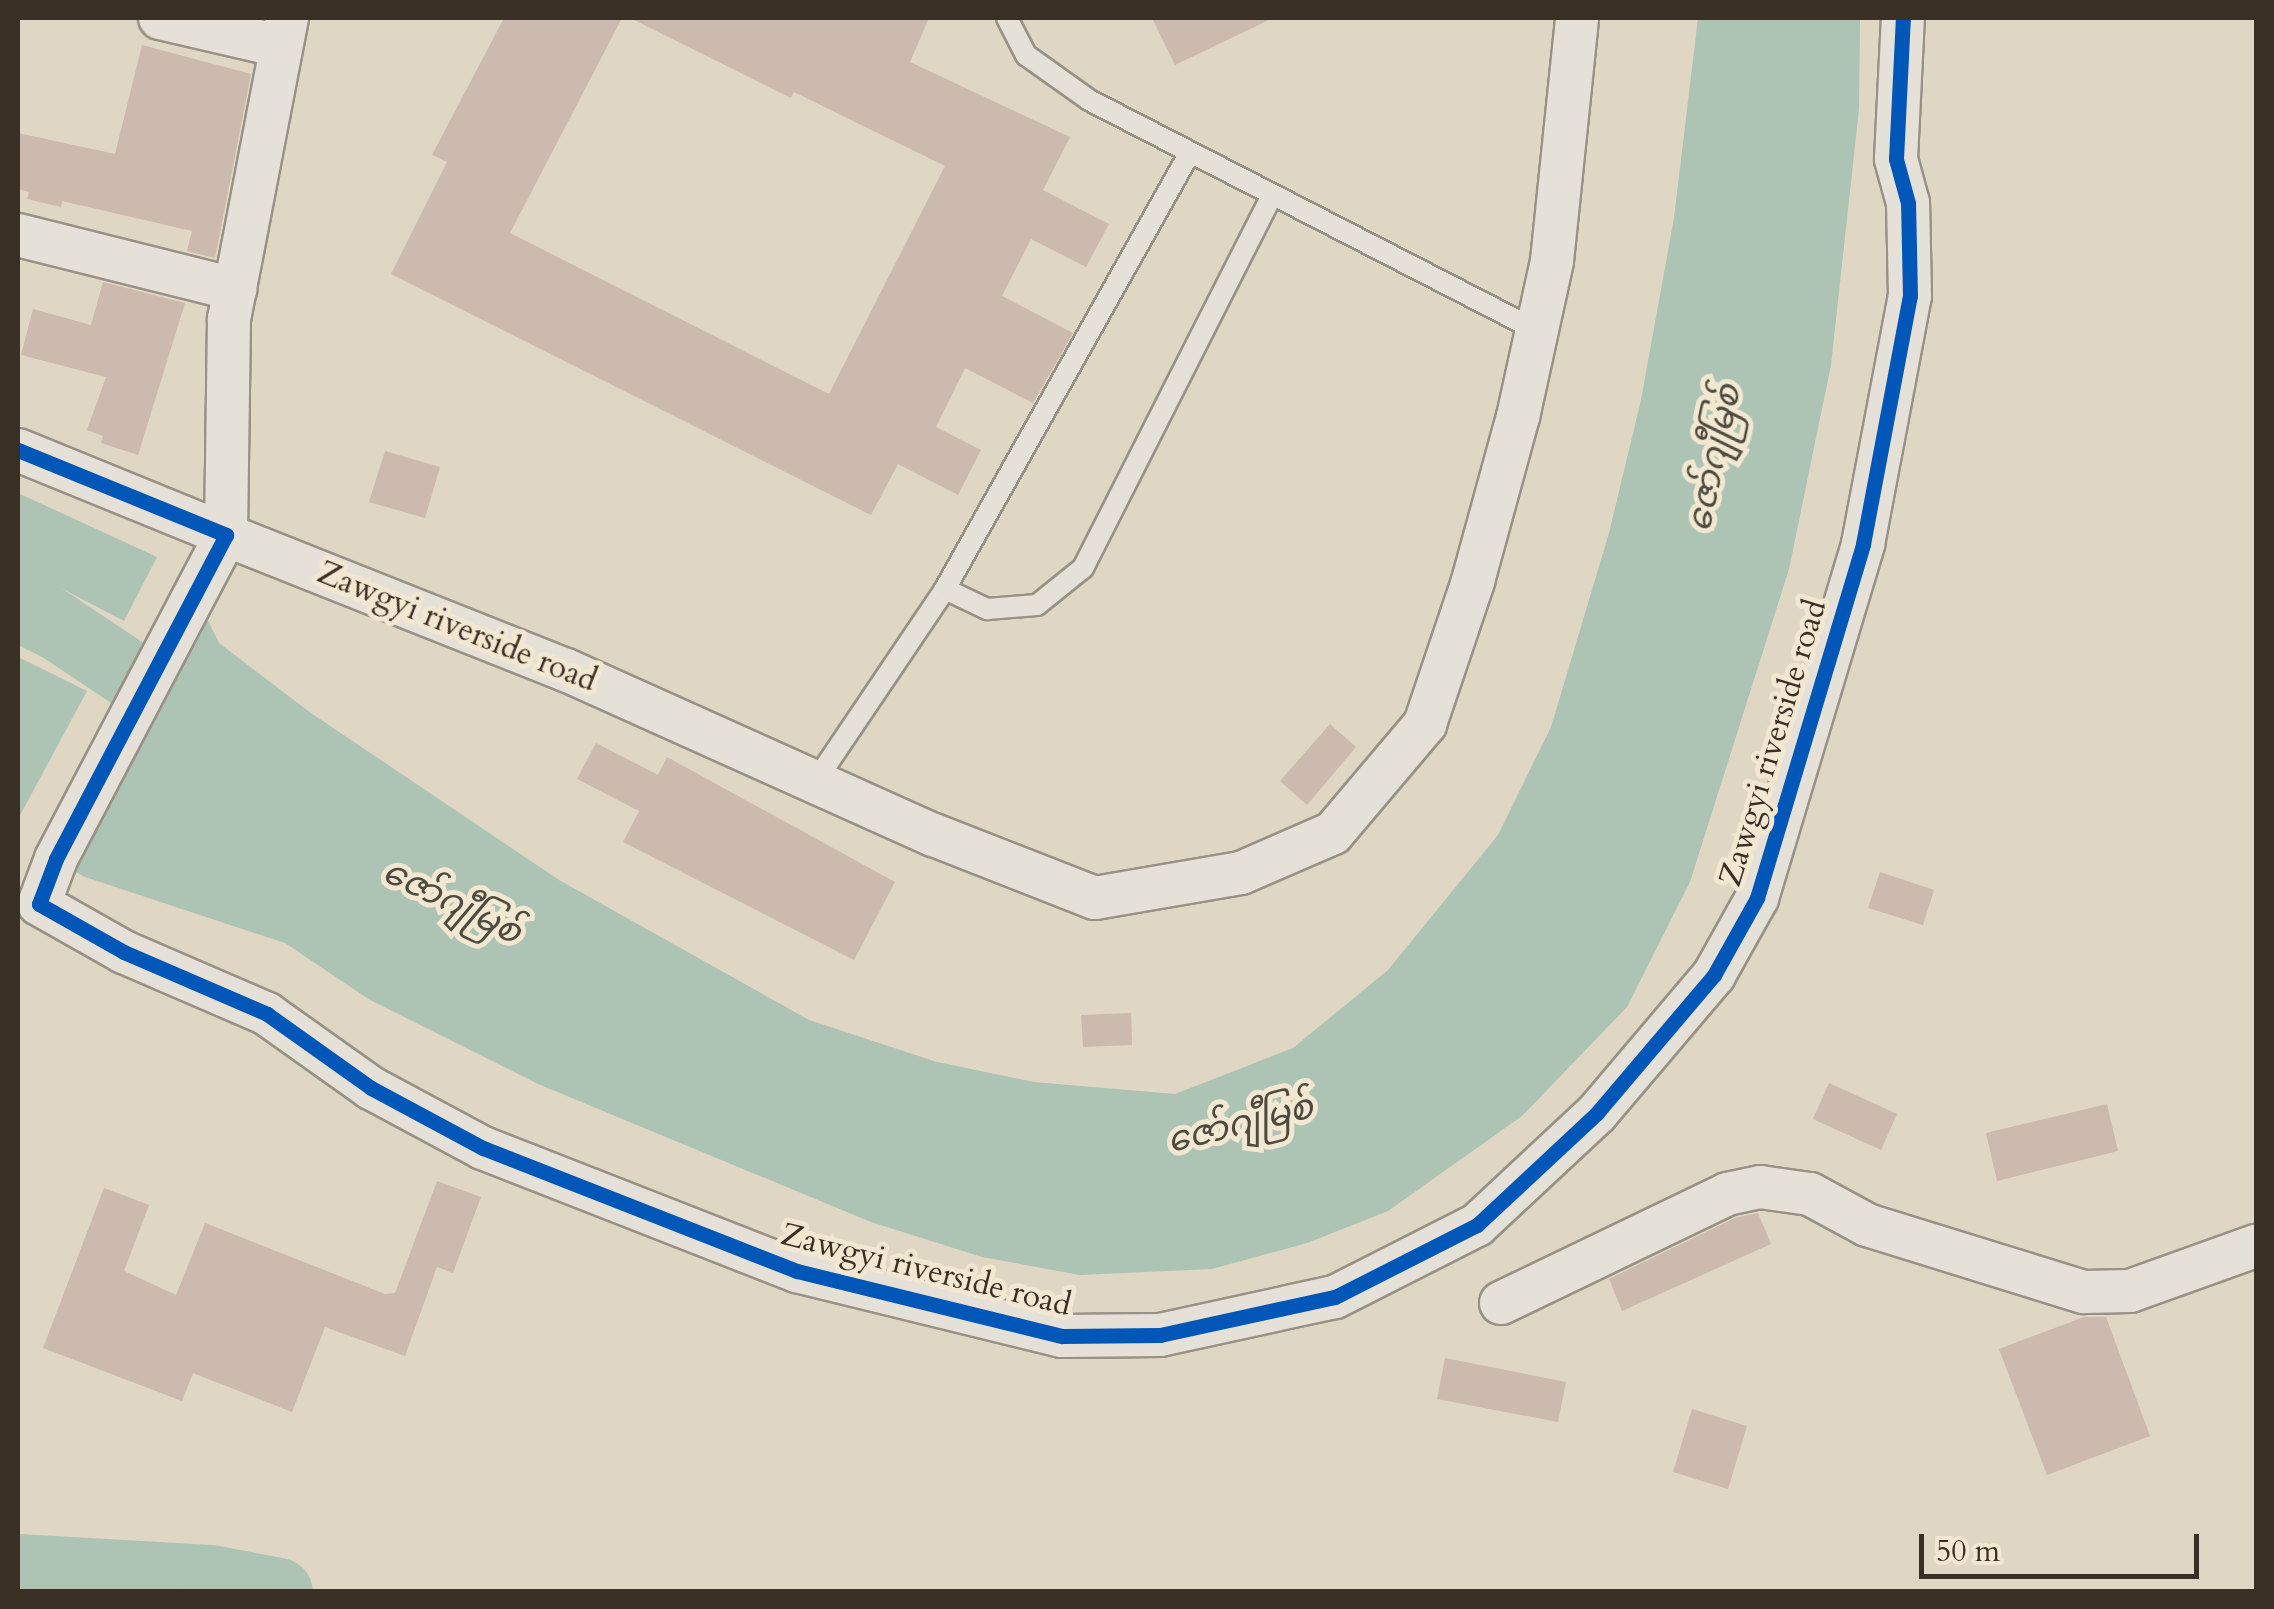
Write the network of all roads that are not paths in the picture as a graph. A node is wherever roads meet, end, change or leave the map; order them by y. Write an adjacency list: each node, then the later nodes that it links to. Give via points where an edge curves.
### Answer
1 (160, 18): 5 (street)
2 (1007, 18): 6 (lane, via 1026,55 1088,100)
3 (1578, 18): 10 (street, Zawgyi riverside road, via 1552,260)
4 (1903, 18): 15 (street, Zawgyi riverside road, via 1896,159 1908,203 1910,296 1862,544 1757,898 1714,975 1597,1113 1476,1225 1334,1297 1160,1335 1062,1336 797,1272 482,1148 371,1088 266,1014 124,952)
5 (284, 32): 9 (street)
6 (1189, 154): 7 (lane); 13 (lane)
7 (1272, 197): 10 (lane); 13 (lane, via 1083,568 1037,605 987,608)
8 (18, 235): 9 (street)
9 (235, 289): 12 (street, via 228,319)
10 (1536, 330): 14 (street, Zawgyi riverside road, via 1473,582 1425,724 1333,833 1241,874 1095,898 934,835)
11 (18, 450): 12 (street, Zawgyi riverside road)
12 (226, 535): 14 (street, Zawgyi riverside road); 15 (street, Zawgyi riverside road, via 56,859)
13 (945, 589): 14 (lane)
14 (817, 779)
15 (28, 898)
16 (2256, 1246): 17 (street, via 2130,1291 2084,1292 1866,1226 1810,1194 1760,1187 1728,1194)
17 (1501, 1303)

